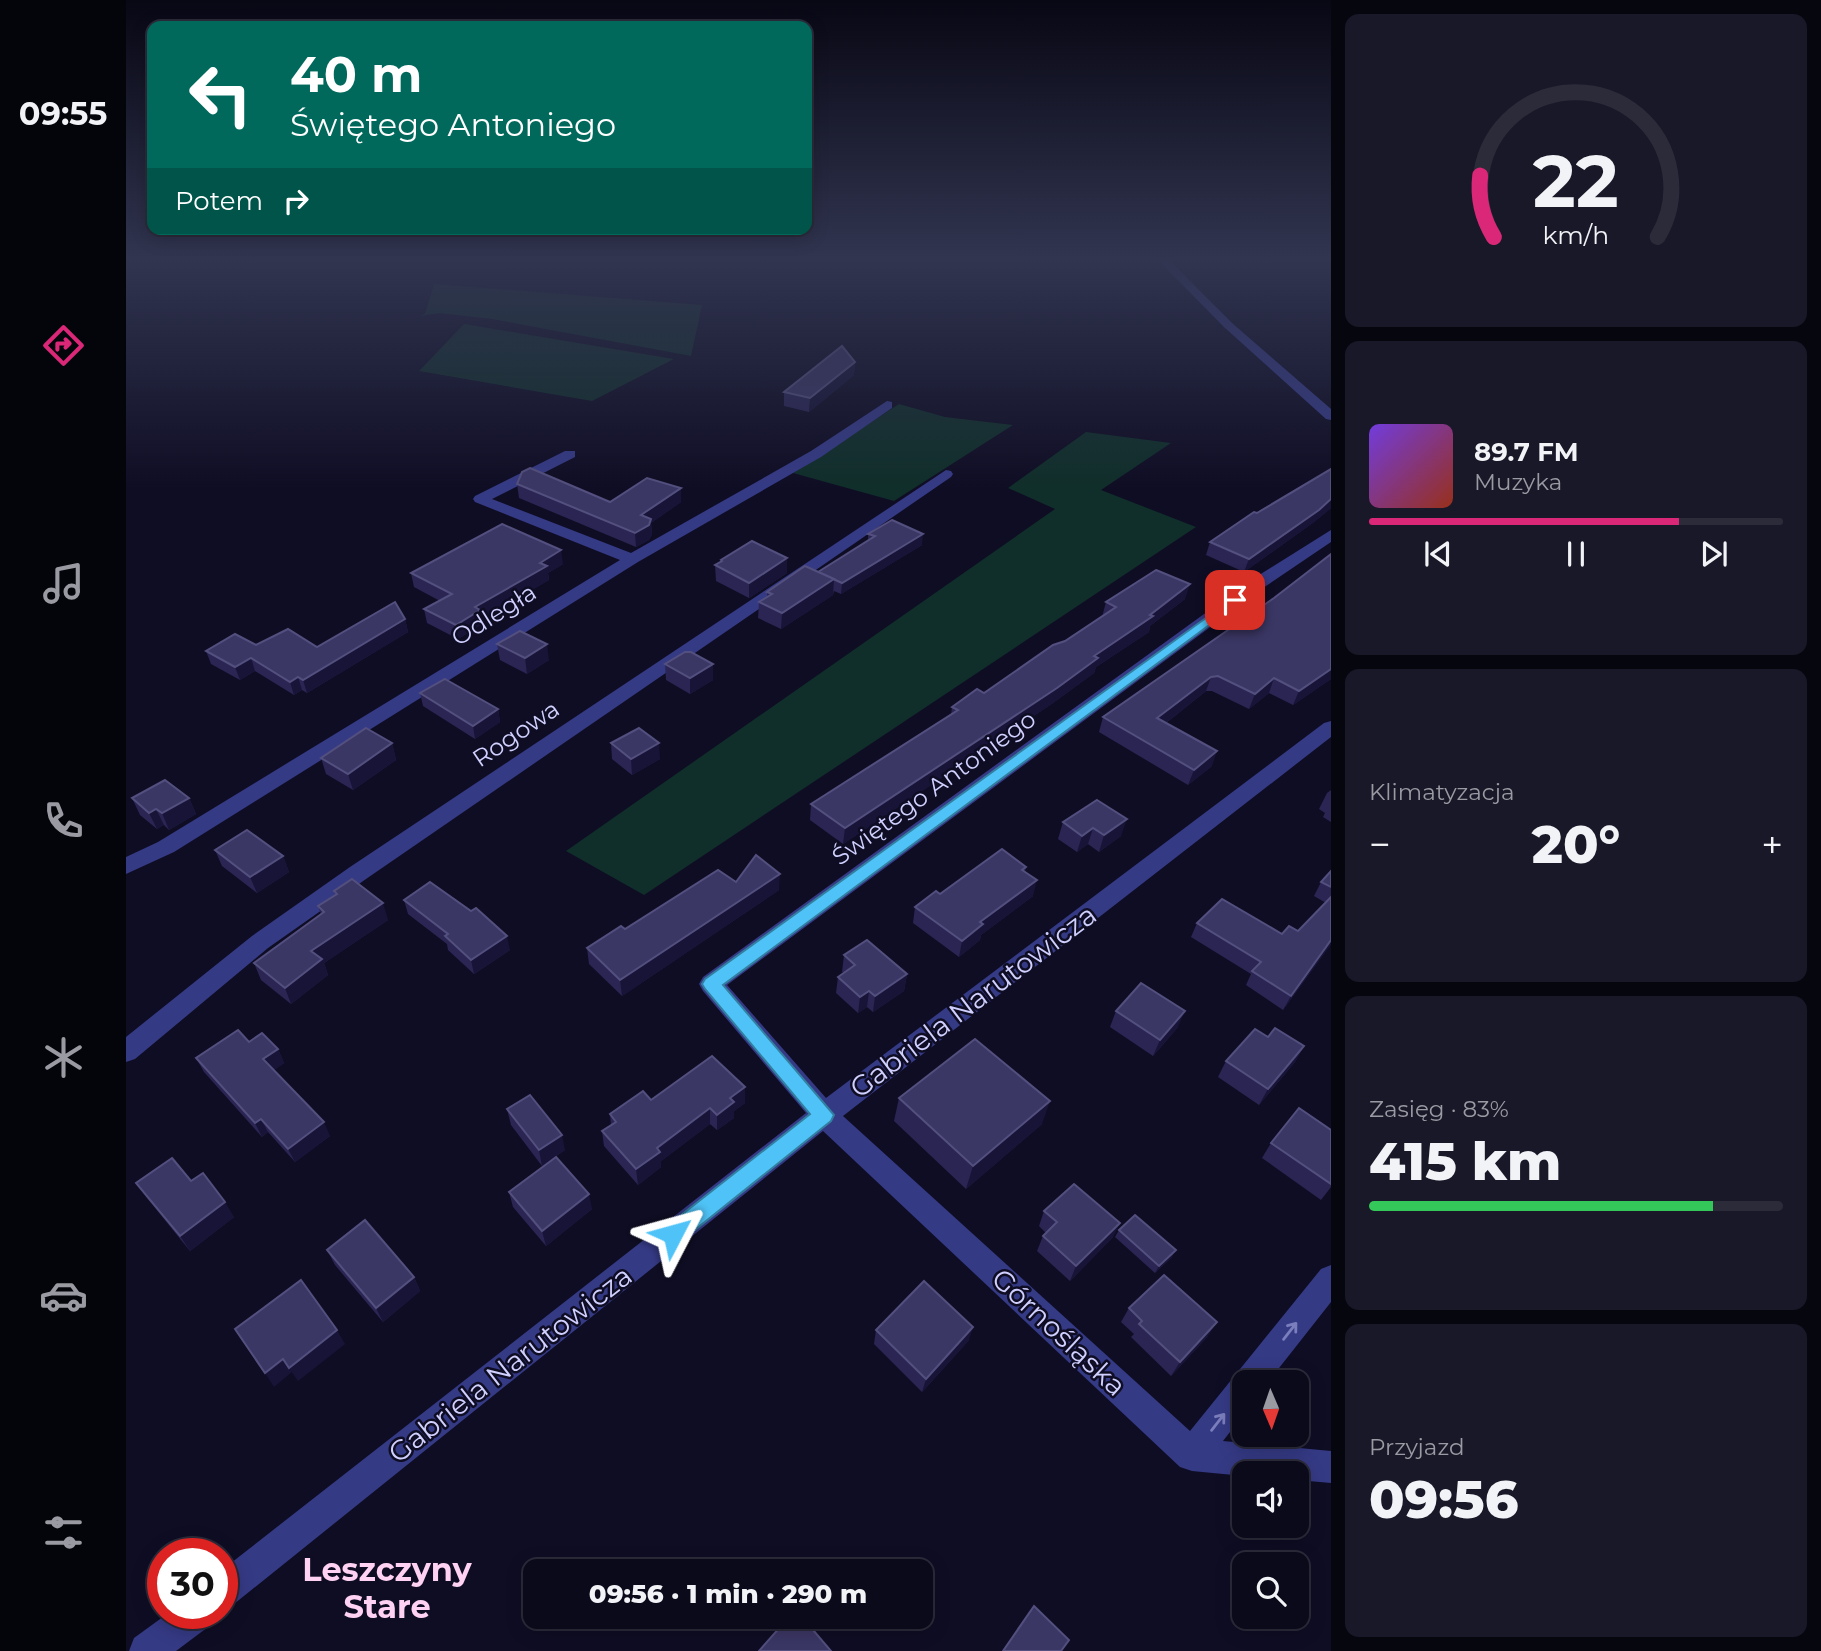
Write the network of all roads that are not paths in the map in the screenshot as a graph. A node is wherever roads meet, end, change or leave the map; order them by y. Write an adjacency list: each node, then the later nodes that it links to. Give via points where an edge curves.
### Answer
1 (1239, 335): 3 (street)
2 (887, 405): 7 (street, Odległa, via 816,454)
3 (1331, 416)
4 (570, 454): 7 (street, via 480,499)
5 (946, 474): 10 (street, Rogowa, via 347,880 260,943)
6 (1331, 535): 11 (street, Świętego Antoniego, via 1256,584 711,984)
7 (632, 559): 9 (street, Odległa, via 166,847)
8 (1331, 727): 11 (street, Gabriela Narutowicza)
9 (126, 866)
10 (126, 1052)
11 (824, 1115): 15 (street, Górnośląska); 17 (street, Gabriela Narutowicza)
12 (1331, 1279): 13 (street, one-way to 12)
13 (1259, 1370)
14 (1232, 1404): 15 (street, one-way to 14)
15 (1192, 1455): 16 (street)
16 (1331, 1467)
17 (238, 1579)
18 (176, 1629): 19 (street)
19 (147, 1651)

